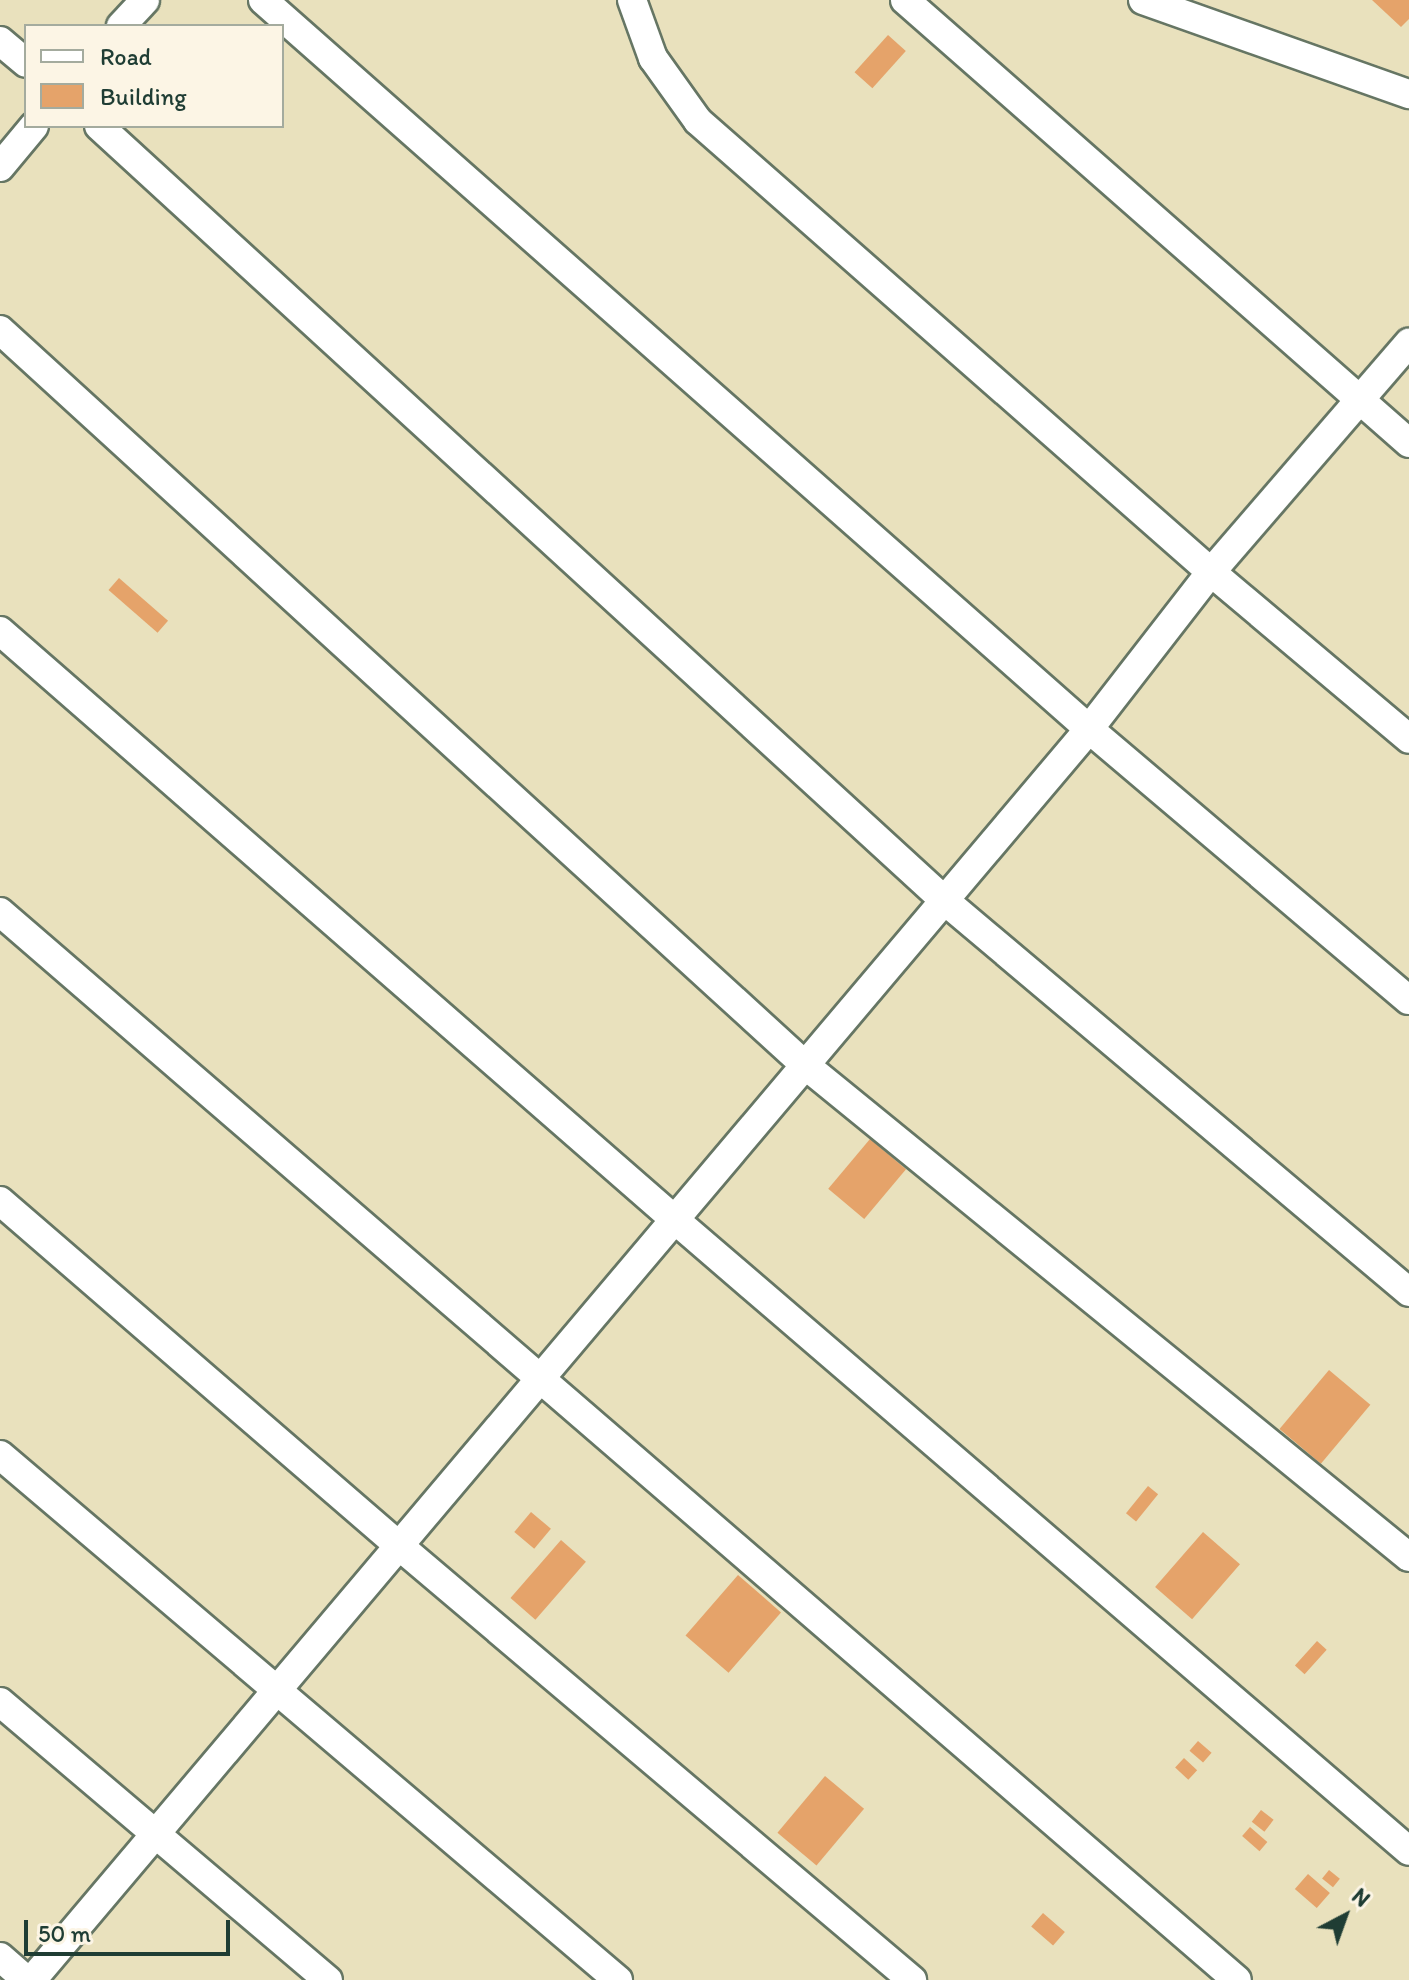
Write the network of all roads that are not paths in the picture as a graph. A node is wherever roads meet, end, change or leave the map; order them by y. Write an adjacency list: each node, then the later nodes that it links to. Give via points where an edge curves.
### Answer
1 (145, 0): 6 (street)
2 (263, 0): 19 (street)
3 (632, 0): 17 (street, via 653,58 698,121)
4 (905, 0): 15 (street)
5 (1143, 0): 9 (street)
6 (123, 24)
7 (0, 41): 8 (street)
8 (24, 61)
9 (1409, 94)
10 (32, 128): 12 (street)
11 (101, 128): 21 (street)
12 (0, 167)
13 (0, 330): 24 (street)
14 (1409, 343): 15 (street)
15 (1358, 399): 16 (street); 17 (street)
16 (1409, 443)
17 (1211, 572): 19 (street); 20 (street)
18 (0, 631): 26 (street)
19 (1089, 729): 21 (street); 23 (street)
20 (1409, 739)
21 (944, 900): 24 (street); 27 (street)
22 (0, 912): 28 (street)
23 (1409, 1000)
24 (805, 1065): 26 (street); 31 (street)
25 (0, 1201): 30 (street)
26 (674, 1219): 28 (street); 35 (street)
27 (1409, 1292)
28 (540, 1378): 30 (street); 41 (street)
29 (0, 1455): 32 (street)
30 (397, 1544): 32 (street); 40 (street)
31 (1409, 1557)
32 (276, 1691): 34 (street); 39 (street)
33 (0, 1702): 34 (street)
34 (154, 1834): 37 (street); 38 (street)
35 (1409, 1851)
36 (0, 1957): 37 (street)
37 (29, 1980)
38 (328, 1980)
39 (618, 1980)
40 (912, 1980)
41 (1237, 1980)

